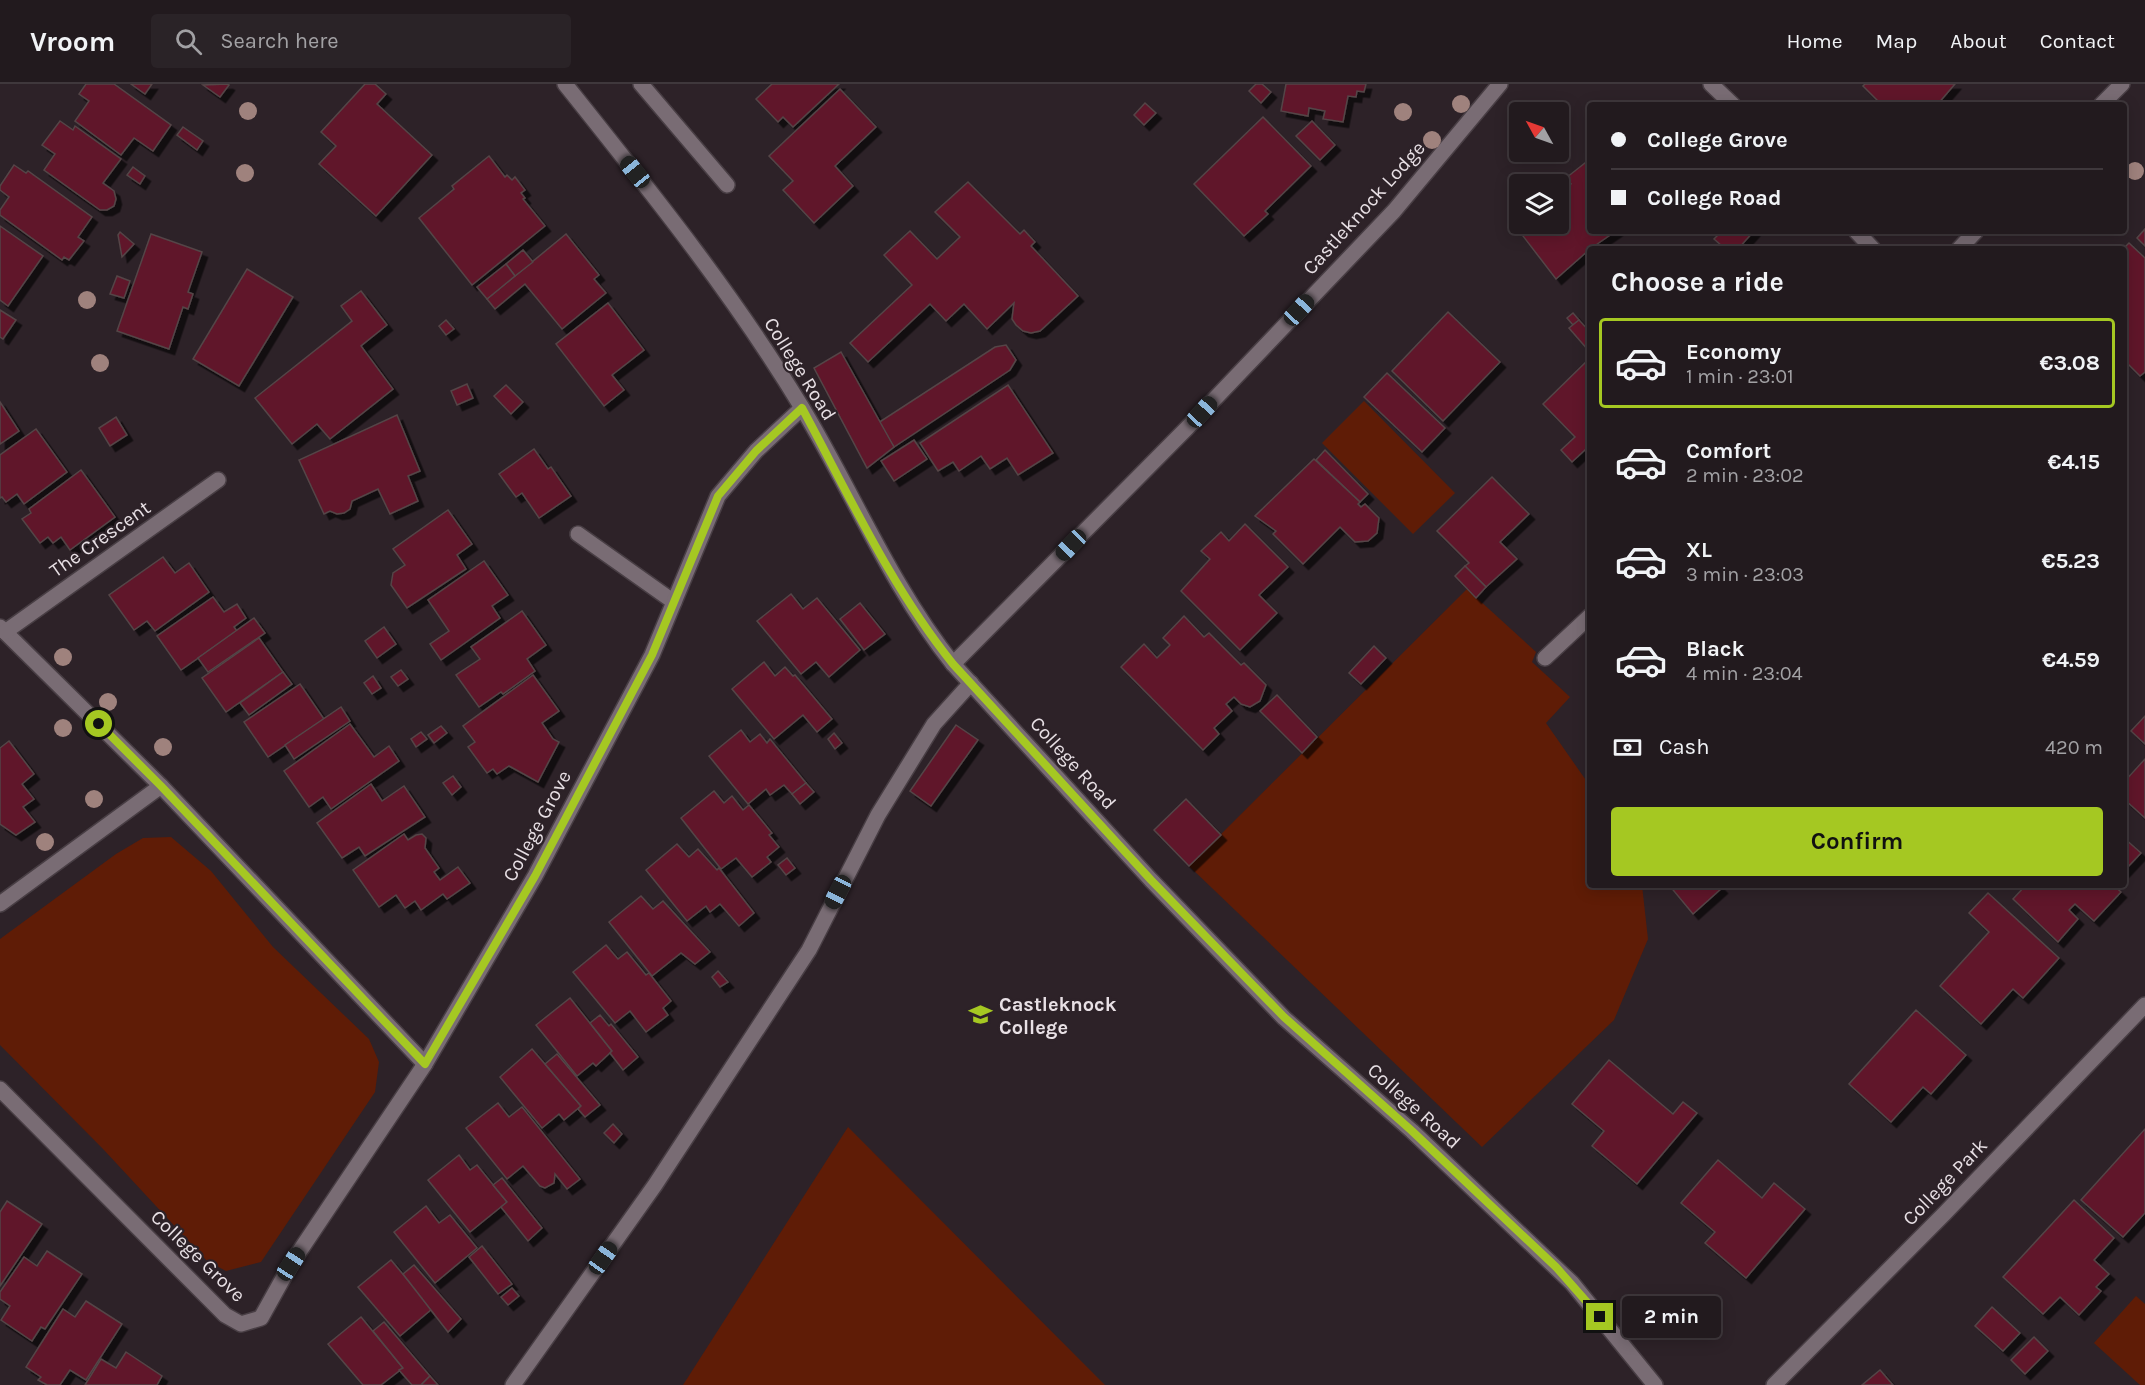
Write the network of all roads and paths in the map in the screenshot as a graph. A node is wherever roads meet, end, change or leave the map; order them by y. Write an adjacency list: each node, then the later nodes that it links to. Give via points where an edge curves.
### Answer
1 (565, 84): 13 (street, College Road, via 735,306)
2 (641, 84): 8 (street)
3 (1500, 84): 20 (street, Castleknock Lodge, via 1386,218 1186,429)
4 (1711, 84): 6 (street)
5 (2122, 84): 7 (street)
6 (1730, 102)
7 (2104, 102)
8 (727, 185)
9 (1859, 234): 11 (street)
10 (1973, 234): 12 (street)
11 (1871, 246)
12 (1962, 246)
13 (802, 408): 16 (street, College Grove, via 756,451 718,496); 20 (street, College Road, via 899,587)
14 (218, 480): 18 (street, The Crescent)
15 (578, 534): 16 (street)
16 (675, 602): 25 (street, College Grove, via 652,655 535,876)
17 (1587, 619): 19 (street)
18 (3, 629): 22 (street)
19 (1545, 658)
20 (953, 664): 21 (street, College Road)
21 (971, 683): 27 (street, via 934,724 878,815 809,950 655,1185); 28 (street, College Road, via 1151,880 1284,1017 1572,1282)
22 (161, 786): 23 (street); 25 (street)
23 (0, 904)
24 (2145, 1005): 29 (street, College Park)
25 (425, 1064): 26 (street, College Grove, via 291,1264 261,1318 241,1324 225,1315)
26 (0, 1089)
27 (513, 1385)
28 (1655, 1385)
29 (1774, 1385)

